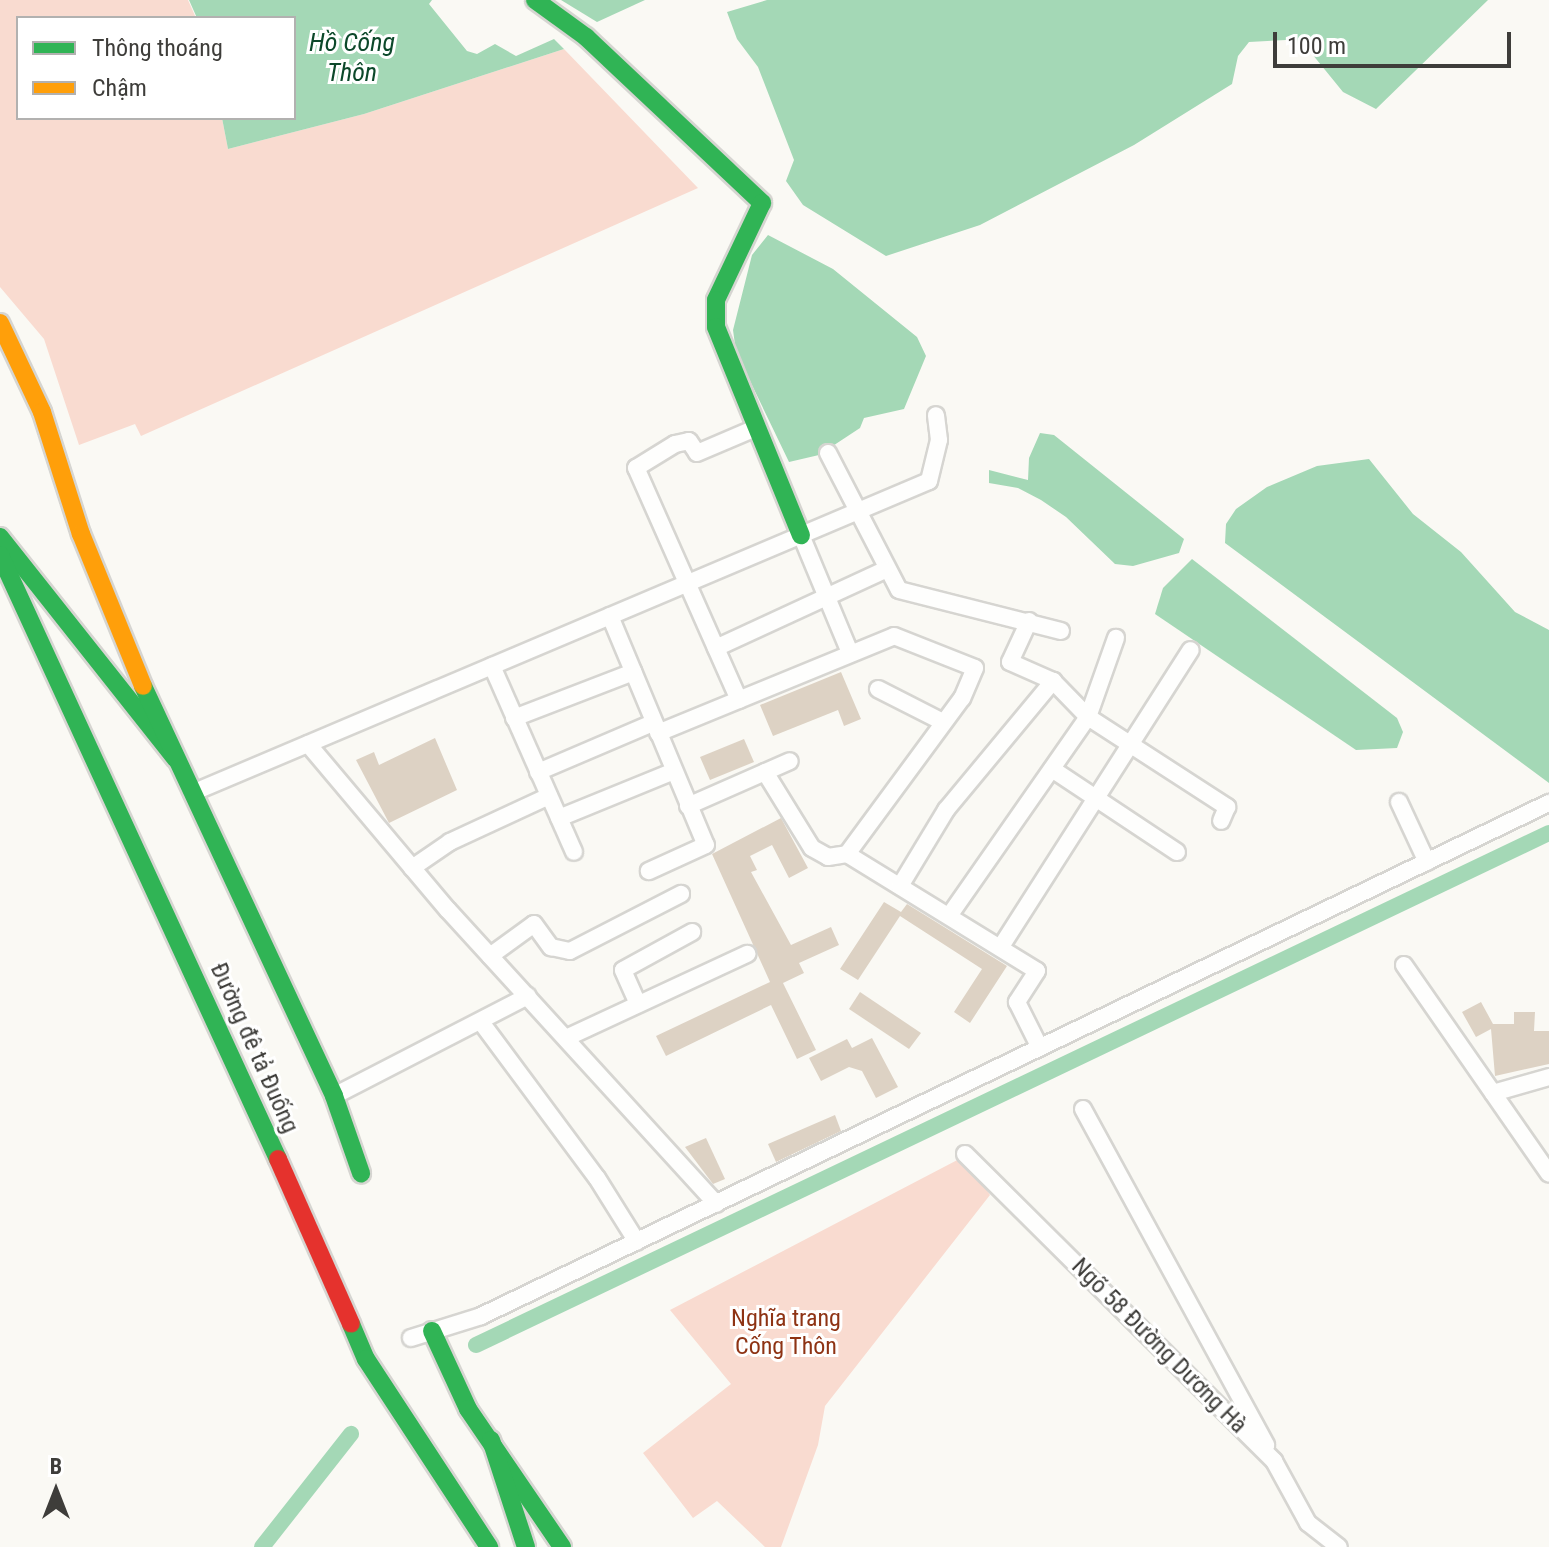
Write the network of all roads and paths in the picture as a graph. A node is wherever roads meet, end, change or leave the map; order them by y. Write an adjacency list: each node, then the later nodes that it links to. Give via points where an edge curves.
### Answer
1 (535, 0): 4 (street, via 586,37 762,203 716,300 716,327)
2 (0, 323): 31 (street, via 28,376 95,571)
3 (936, 415): 6 (street, via 938,445 929,481)
4 (758, 427): 7 (street); 11 (street, via 697,453 689,441 638,462 640,484)
5 (828, 453): 6 (street)
6 (858, 511): 7 (street); 10 (street)
7 (801, 535): 11 (street); 12 (street)
8 (0, 537): 31 (street)
9 (0, 555): 78 (street, Đường đê tả Đuống, via 215,1017 366,1359)
10 (885, 570): 12 (street); 14 (street, via 899,590)
11 (687, 586): 13 (street); 17 (street)
12 (829, 599): 17 (street); 19 (street)
13 (610, 616): 20 (street); 21 (street)
14 (1029, 621): 15 (street); 22 (street, via 1010,662)
15 (1061, 631)
16 (1116, 638): 25 (street)
17 (716, 648): 24 (street)
18 (1191, 650): 30 (street)
19 (850, 653): 24 (street); 27 (street, via 894,636 975,668)
20 (492, 666): 26 (street); 29 (street)
21 (633, 672): 26 (street); 28 (street)
22 (1053, 681): 25 (street); 51 (street, via 946,810)
23 (878, 689): 27 (street)
24 (739, 700): 28 (street)
25 (1088, 717): 30 (street); 33 (street)
26 (514, 718): 35 (street)
27 (943, 722): 47 (street)
28 (656, 728): 34 (street); 35 (street)
29 (308, 744): 37 (street); 49 (street)
30 (1133, 745): 39 (street); 44 (street, via 1227,807)
31 (176, 759): 37 (street)
32 (790, 761): 36 (street)
33 (1052, 769): 39 (street); 53 (street)
34 (674, 771): 42 (street); 43 (street)
35 (538, 772): 38 (street)
36 (765, 772): 42 (street); 47 (street, via 812,848 828,857)
37 (192, 793): 66 (street)
38 (549, 796): 43 (street); 49 (street, via 450,842)
39 (1098, 799): 46 (street); 55 (street)
40 (1399, 802): 48 (street)
41 (1549, 803): 48 (street)
42 (688, 806): 50 (street, via 706,845)
43 (559, 818): 45 (street)
44 (1221, 821)
45 (574, 852)
46 (1177, 852)
47 (847, 854): 51 (street)
48 (1427, 862): 63 (street)
49 (412, 868): 57 (street)
50 (649, 871)
51 (900, 886): 53 (street)
52 (681, 894): 57 (street, via 570,951 551,947 534,924)
53 (949, 916): 55 (street)
54 (692, 932): 60 (street, via 623,970)
55 (1002, 945): 63 (street, via 1037,971 1017,1002)
56 (747, 954): 60 (street)
57 (490, 956): 59 (street)
58 (1404, 965): 65 (street)
59 (528, 996): 61 (street); 62 (street)
60 (638, 1004): 62 (street)
61 (481, 1022): 66 (street); 72 (street, via 597,1178)
62 (566, 1038): 71 (street)
63 (1040, 1048): 71 (street)
64 (1549, 1077): 65 (street)
65 (1493, 1093): 70 (street)
66 (334, 1096): 69 (street)
67 (1083, 1109): 76 (street)
68 (965, 1154): 76 (street, Ngõ 58 Đường Dương Hà)
69 (361, 1173)
70 (1549, 1174)
71 (716, 1204): 72 (street)
72 (637, 1242): 73 (street, via 481,1316)
73 (432, 1331): 74 (street); 75 (street, via 468,1409)
74 (411, 1338)
75 (491, 1440): 79 (street); 80 (street)
76 (1274, 1461): 77 (street, Ngõ 58 Đường Dương Hà)
77 (1308, 1523): 81 (street); 82 (street, Ngõ 58 Đường Dương Hà)
78 (489, 1547)
79 (526, 1547)
80 (562, 1547)
81 (1320, 1547)
82 (1339, 1547)

